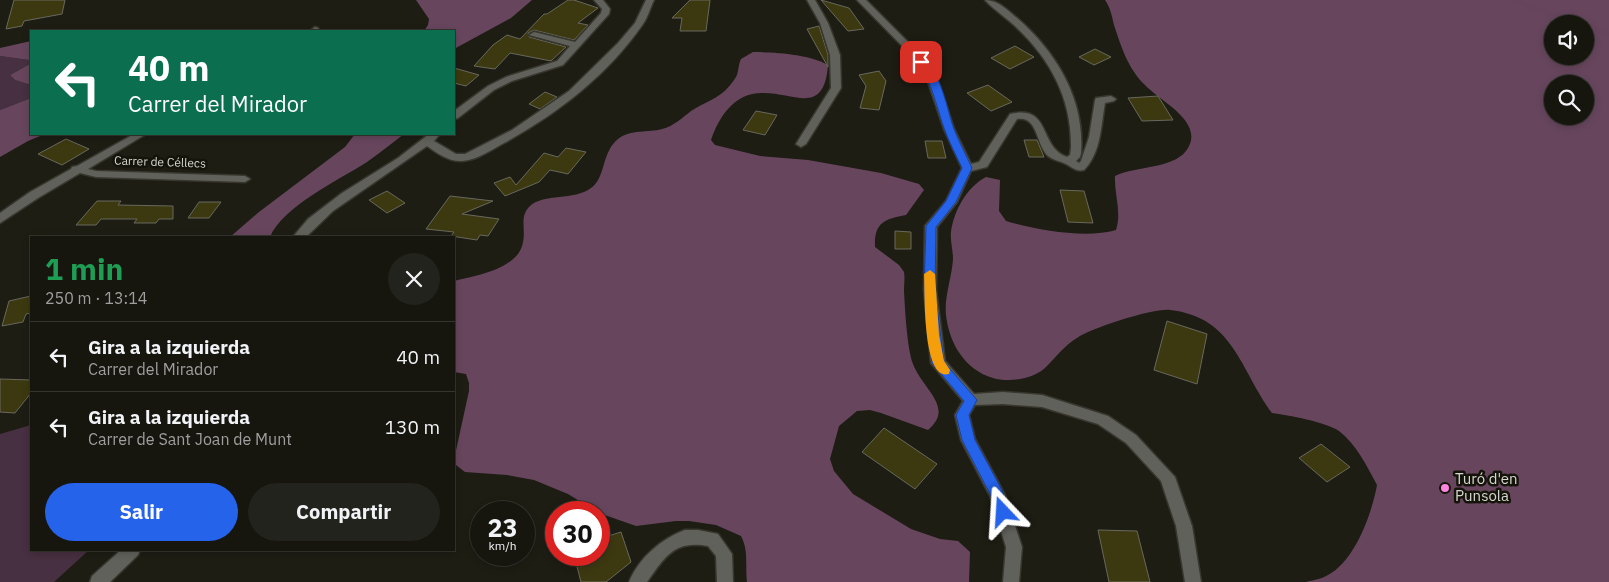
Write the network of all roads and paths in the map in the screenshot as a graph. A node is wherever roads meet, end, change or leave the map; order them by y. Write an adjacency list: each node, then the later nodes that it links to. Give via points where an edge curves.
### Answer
1 (598, 0): 7 (street, via 606,9 605,14)
2 (650, 0): 11 (street, via 636,27 597,71 577,90 522,130 473,155 460,158)
3 (812, 0): 12 (street, via 824,22 835,55 836,88)
4 (861, 0): 14 (street, via 931,75 949,129)
5 (989, 0): 13 (street, via 1027,30 1062,76 1073,111 1077,141 1074,157)
6 (534, 35): 7 (street)
7 (576, 45): 9 (street, via 560,63 509,79 491,88)
8 (1111, 99): 13 (street, via 1100,100 1086,164 1080,168)
9 (455, 115)
10 (139, 135): 15 (street)
11 (431, 138): 18 (street, via 325,210)
12 (801, 144)
13 (1068, 161): 14 (street, via 1049,151 1034,119 1021,114 1014,116 983,165)
14 (967, 168): 19 (street, via 951,202 931,226 930,290 938,363)
15 (76, 170): 16 (street, Carrer de Céllecs, via 96,174); 17 (street)
16 (245, 179)
17 (0, 219)
18 (300, 236)
19 (971, 400): 24 (street, via 962,415 968,440 998,494 1014,547); 25 (street, via 1042,401 1103,420 1131,438 1166,477 1184,526)
20 (131, 551): 21 (street)
21 (98, 582)
22 (637, 582): 23 (street, via 670,544 686,536 712,539 724,554)
23 (725, 582)
24 (1011, 582)
25 (1192, 582)

